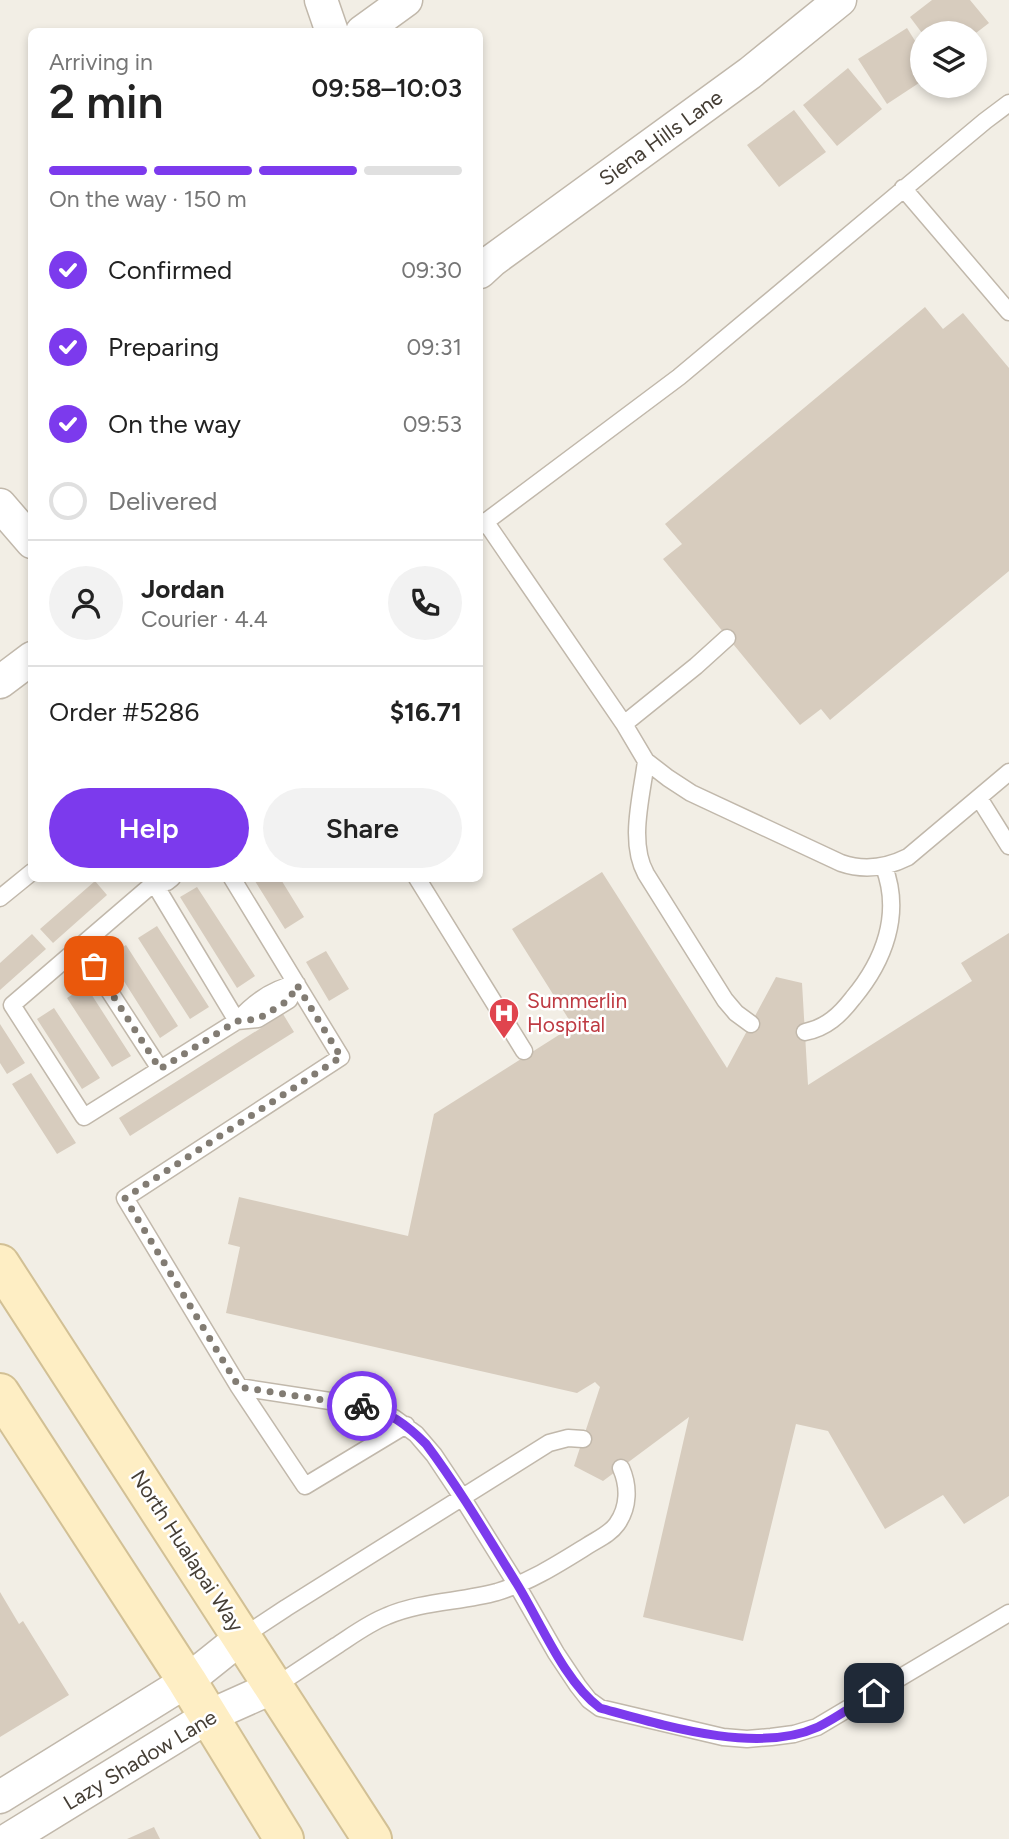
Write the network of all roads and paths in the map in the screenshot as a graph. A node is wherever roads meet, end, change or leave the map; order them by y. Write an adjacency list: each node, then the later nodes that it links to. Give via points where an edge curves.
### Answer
1 (321, 0): 4 (street)
2 (406, 0): 5 (street)
3 (840, 0): 8 (street, Siena Hills Lane, via 750,73)
4 (331, 28)
5 (368, 28)
6 (1009, 103): 7 (lane)
7 (903, 188): 9 (lane); 11 (lane, via 679,377)
8 (483, 270)
9 (1009, 312)
10 (0, 505): 13 (street)
11 (483, 522)
12 (483, 524): 17 (lane)
13 (28, 537)
14 (727, 638): 17 (lane)
15 (28, 662): 16 (street)
16 (0, 682)
17 (624, 724): 18 (lane)
18 (646, 761): 22 (lane, via 691,793 841,863); 32 (lane, via 636,837 640,860 725,1000)
19 (1009, 772): 20 (lane)
20 (979, 798): 21 (lane); 22 (lane, via 915,852)
21 (1009, 846)
22 (884, 867): 33 (lane, via 892,907 878,961 841,1013)
23 (28, 875): 28 (lane)
24 (154, 882): 29 (lane)
25 (156, 882): 31 (lane)
26 (234, 882): 30 (lane)
27 (419, 882): 34 (lane)
28 (0, 898)
29 (80, 946): 35 (lane); 35 (lane, via 12,1004 84,1117)
30 (297, 985): 31 (lane, via 281,986); 37 (lane, via 341,1057 125,1198)
31 (237, 1021): 35 (lane)
32 (751, 1024)
33 (805, 1032)
34 (524, 1051)
35 (160, 1069)
36 (0, 1264): 45 (main road, North Hualapai Way)
37 (239, 1387): 39 (lane, via 369,1407); 39 (lane, via 305,1486)
38 (0, 1393): 46 (main road)
39 (405, 1425): 42 (lane, via 426,1444)
40 (583, 1439): 42 (lane, via 549,1443)
41 (621, 1468): 43 (lane, via 627,1496 611,1531)
42 (462, 1497): 43 (lane); 45 (lane)
43 (517, 1585): 44 (lane, via 578,1686 600,1708 747,1739 817,1727); 47 (lane, via 386,1616)
44 (1009, 1613)
45 (242, 1637): 46 (street, Lazy Shadow Lane); 47 (main road, North Hualapai Way)
46 (187, 1681): 48 (main road); 49 (street, Lazy Shadow Lane)
47 (274, 1687): 48 (street, Lazy Shadow Lane); 52 (main road, North Hualapai Way)
48 (209, 1716): 50 (street, Lazy Shadow Lane); 51 (main road)
49 (0, 1797)
50 (9, 1839)
51 (284, 1839)
52 (372, 1839)

